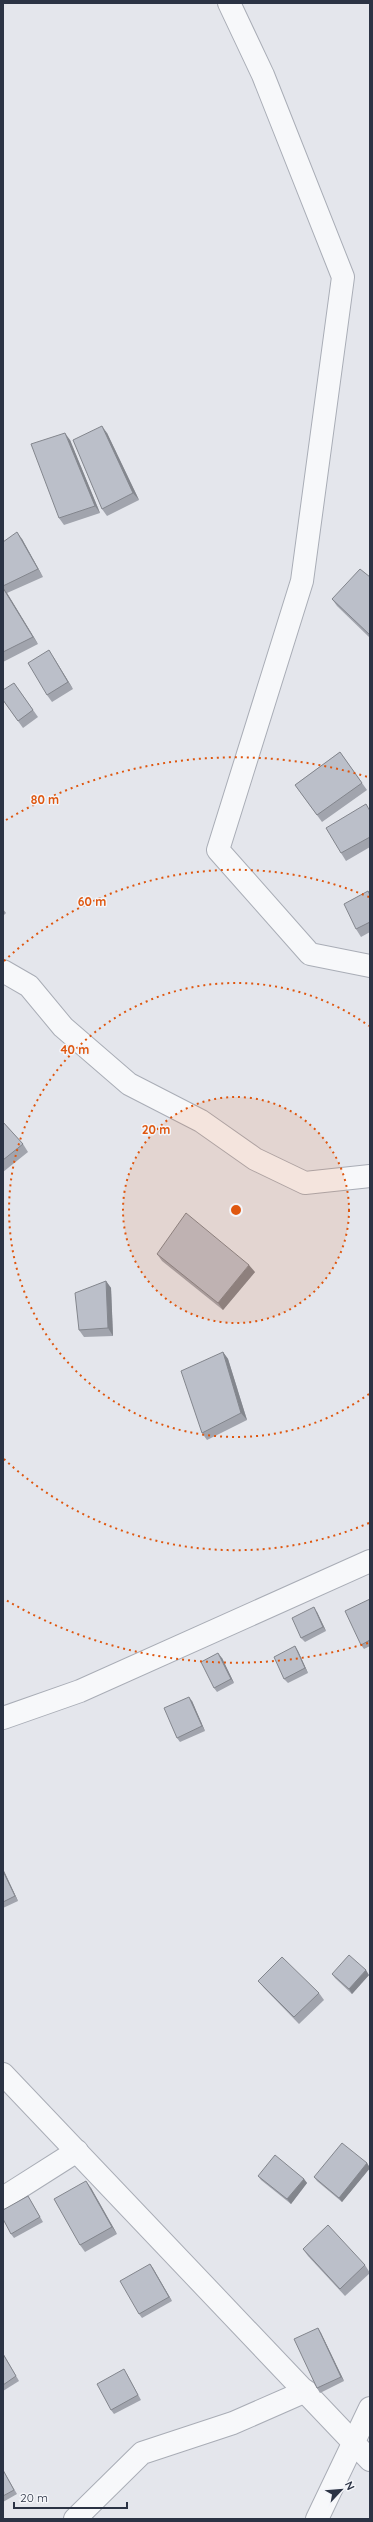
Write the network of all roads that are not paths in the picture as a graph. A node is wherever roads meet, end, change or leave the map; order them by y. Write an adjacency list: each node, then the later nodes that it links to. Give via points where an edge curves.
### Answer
1 (229, 3): 2 (street, via 263,75 343,277 302,581 218,850 310,954)
2 (370, 966)
3 (3, 971): 4 (street, via 29,986 63,1027 129,1084 201,1121 255,1159 305,1183)
4 (370, 1176)
5 (370, 1561): 6 (street, via 80,1691)
6 (3, 1718)
7 (3, 2074): 8 (street)
8 (77, 2151): 9 (street); 10 (street)
9 (3, 2198)
10 (306, 2391): 12 (street); 14 (street, via 233,2423 142,2453)
11 (370, 2408): 12 (street)
12 (354, 2442): 13 (street); 15 (street)
13 (370, 2460)
14 (75, 2519)
15 (317, 2519)

